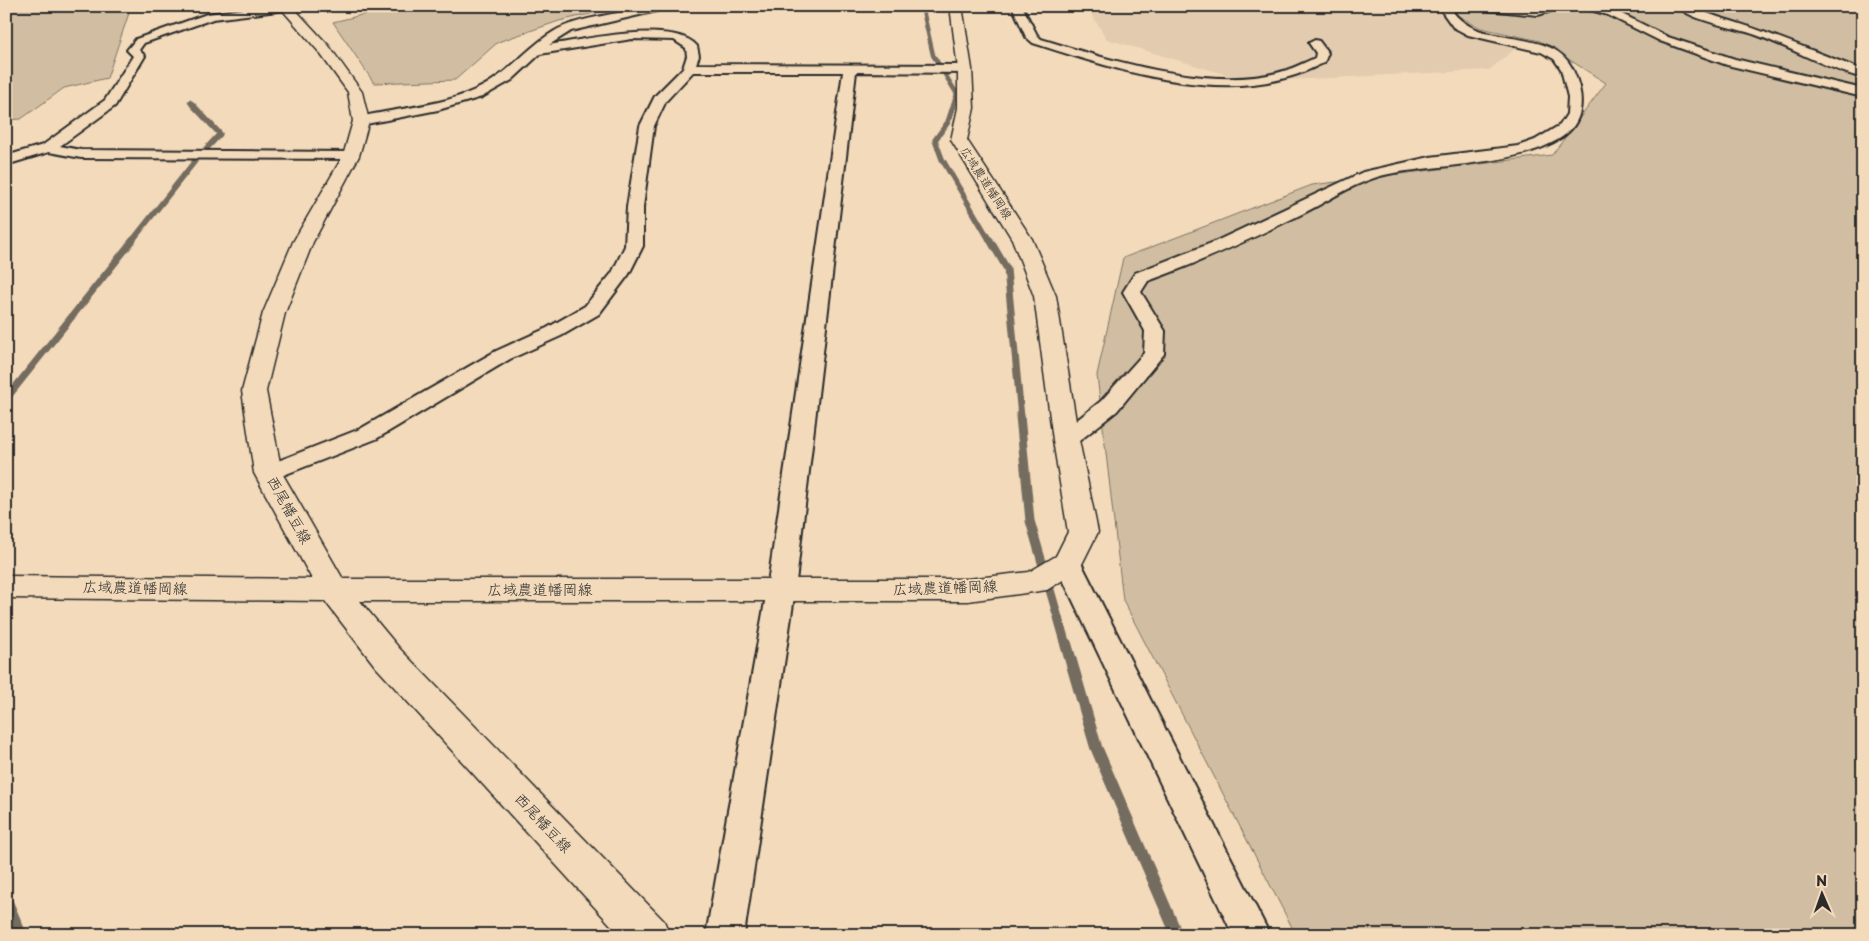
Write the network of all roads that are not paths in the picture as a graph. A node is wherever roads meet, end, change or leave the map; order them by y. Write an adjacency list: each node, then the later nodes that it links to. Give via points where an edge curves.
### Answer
1 (285, 6): 17 (street, 西尾幡豆線, via 324,48 355,92); 18 (street, via 211,16 140,41 134,50 139,56 110,103)
2 (673, 6): 11 (street, via 568,28 553,35)
3 (956, 6): 14 (street, 広域農道幡岡線)
4 (1017, 6): 10 (street, via 1037,41 1133,67 1205,80 1252,80 1304,70 1320,60 1322,53)
5 (1456, 6): 21 (street, via 1447,11 1450,17 1474,34 1558,55 1566,67 1576,105 1572,120 1556,135 1529,148 1413,164 1369,175 1236,239 1141,277 1132,292 1155,331 1154,354 1109,406)
6 (1477, 6): 7 (street, via 1522,12)
7 (1563, 6)
8 (1582, 6): 16 (street, via 1612,13 1678,45 1731,62)
9 (1682, 6): 15 (street, via 1761,33)
10 (1314, 43)
11 (534, 51): 12 (street, via 632,36 677,37 691,46 693,56); 17 (street, via 508,77 466,97)
12 (689, 68): 13 (street); 22 (street, via 660,99 647,126 635,207 634,246 620,274 592,310 503,355 368,434)
13 (850, 69): 14 (street); 26 (street)
14 (958, 69): 21 (street, 広域農道幡岡線, via 966,108 959,140 1022,239 1045,296)
15 (1863, 74)
16 (1863, 93)
17 (361, 121): 19 (street, 西尾幡豆線)
18 (48, 148): 19 (street, via 81,154); 20 (street)
19 (352, 156): 22 (street, 西尾幡豆線, via 304,242 274,312 254,391)
20 (6, 161)
21 (1066, 440): 23 (street, 広域農道幡岡線, via 1083,532)
22 (268, 473): 25 (street, 西尾幡豆線)
23 (1066, 564): 26 (street, 広域農道幡岡線, via 1036,582 968,590); 29 (street)
24 (6, 587): 25 (street, 広域農道幡岡線)
25 (334, 590): 26 (street, 広域農道幡岡線); 27 (street, 西尾幡豆線, via 387,657)
26 (781, 590): 28 (street)
27 (649, 935)
28 (725, 935)
29 (1252, 935)

